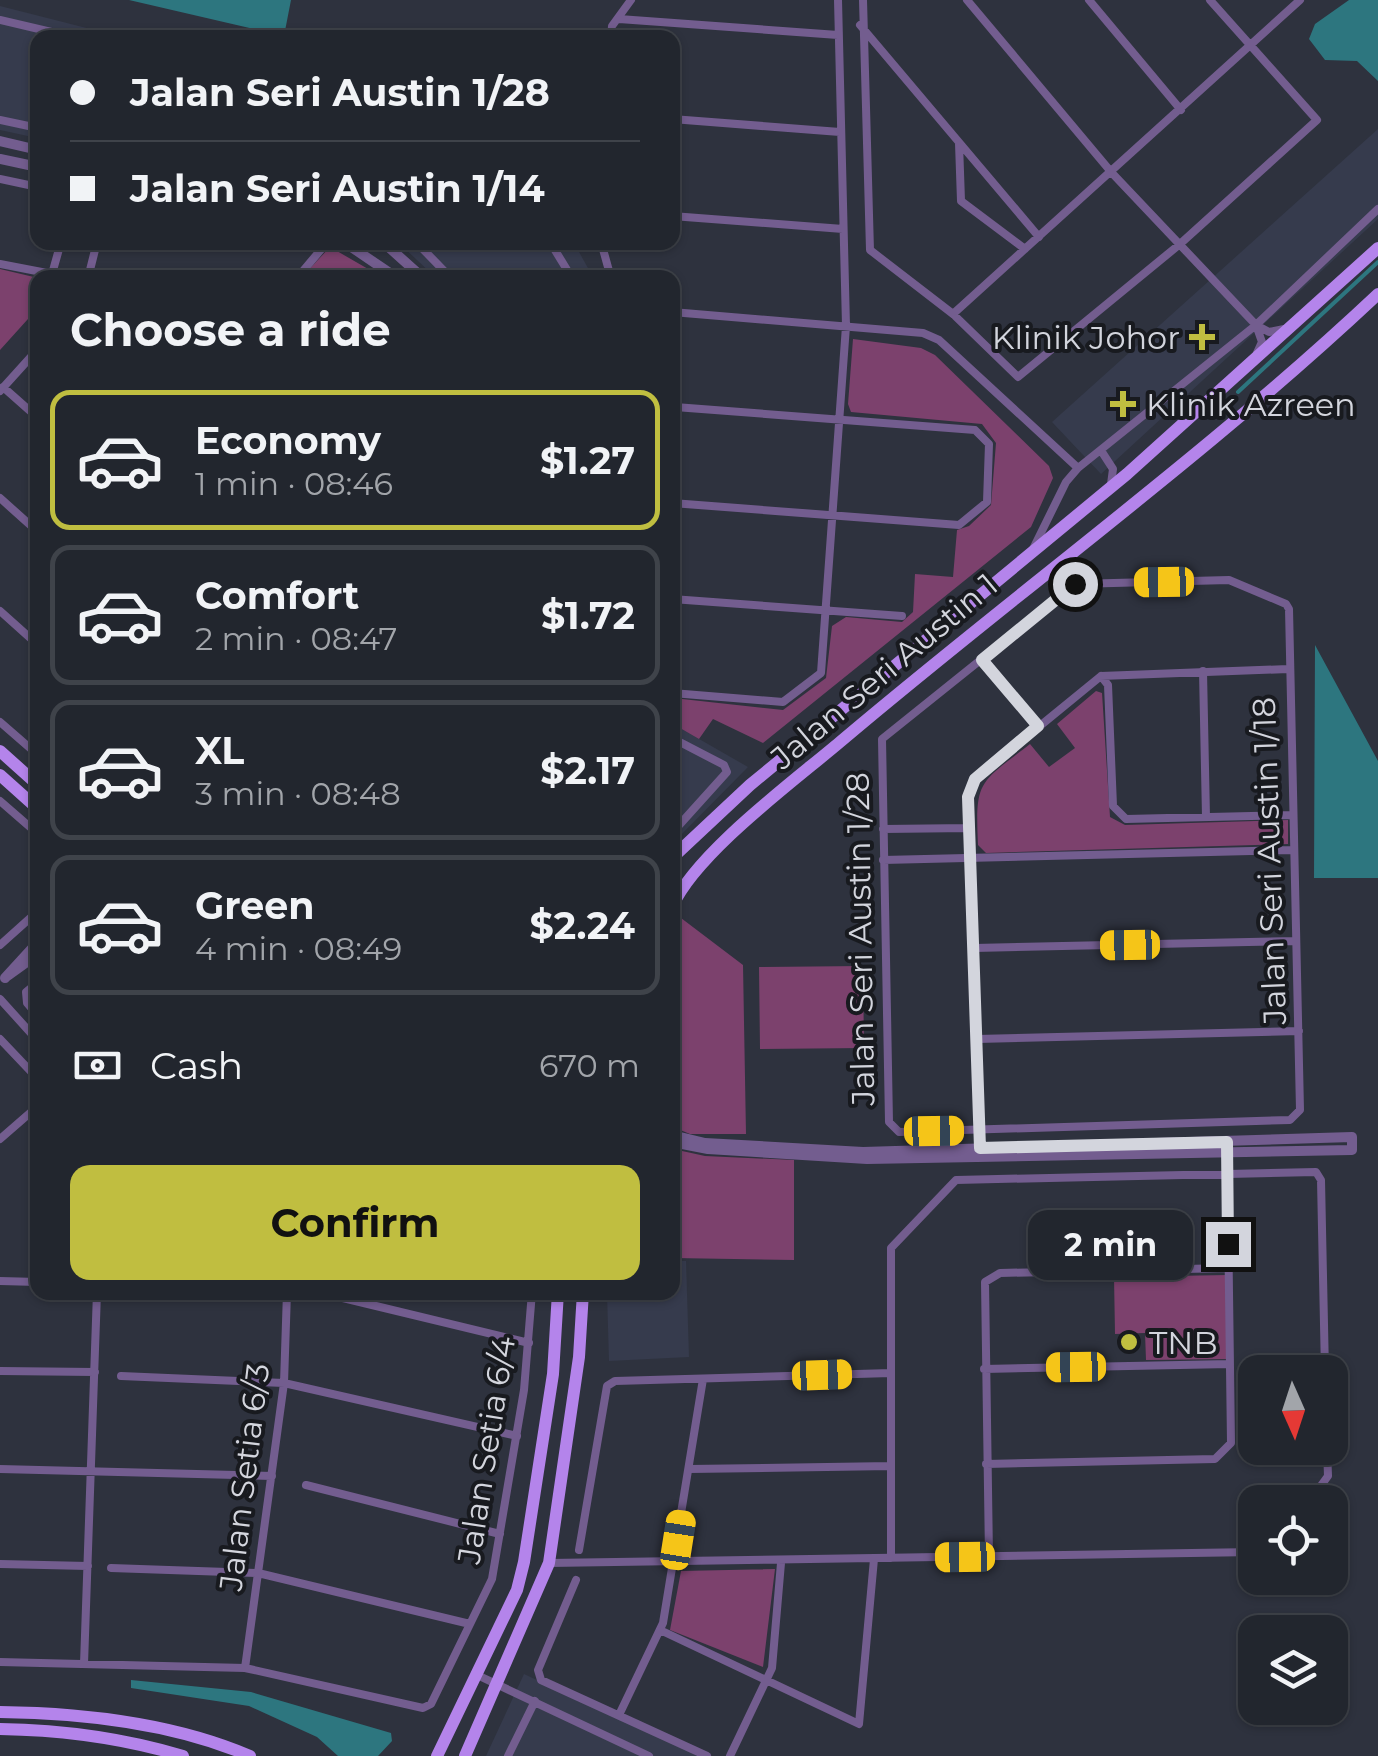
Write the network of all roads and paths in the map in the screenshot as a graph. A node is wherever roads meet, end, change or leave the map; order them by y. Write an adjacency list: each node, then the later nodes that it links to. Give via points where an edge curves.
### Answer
1 (631, 0): 8 (street)
2 (838, 0): 13 (street)
3 (862, 0): 10 (street)
4 (966, 0): 25 (street)
5 (1088, 0): 15 (street)
6 (1210, 0): 14 (street)
7 (1300, 0): 14 (street)
8 (619, 19): 12 (street); 13 (street)
9 (0, 20): 11 (street)
10 (860, 26): 21 (street); 45 (street, via 870,250)
11 (42, 30)
12 (612, 30)
13 (838, 36): 19 (street)
14 (1249, 48): 15 (street); 32 (street, via 1317,120)
15 (1181, 110): 25 (street)
16 (0, 120): 18 (street)
17 (680, 120): 19 (street)
18 (30, 126)
19 (840, 132): 30 (street)
20 (0, 141): 22 (street)
21 (959, 142): 31 (street); 37 (street, via 962,201)
22 (30, 148)
23 (0, 159): 24 (street)
24 (30, 165)
25 (1112, 172): 31 (street); 32 (street)
26 (0, 179): 27 (street)
27 (30, 186)
28 (1378, 209): 46 (street)
29 (680, 217): 30 (street)
30 (843, 229): 47 (street)
31 (1039, 237): 37 (street)
32 (1180, 244): 45 (street, via 1024,376 1012,374); 46 (street)
33 (1378, 248): 48 (main road, Jalan Seri Austin 1)
34 (321, 250): 40 (street)
35 (356, 250): 41 (street)
36 (392, 250): 42 (street)
37 (1025, 250): 45 (street)
38 (0, 264): 39 (street)
39 (30, 270)
40 (304, 270)
41 (385, 270)
42 (413, 270)
43 (1378, 294): 59 (main road, Jalan Seri Austin 1, via 1298,370)
44 (680, 313): 47 (street)
45 (952, 314)
46 (1256, 325): 48 (street, via 1275,332); 50 (street, via 1262,342); 55 (street)
47 (846, 326): 54 (street); 56 (street, via 939,340)
48 (1293, 326): 50 (main road, Jalan Seri Austin 1)
49 (30, 358): 51 (street)
50 (1251, 365): 57 (main road, Jalan Seri Austin 1)
51 (2, 389): 53 (street)
52 (680, 407): 54 (street)
53 (30, 412)
54 (840, 419): 62 (street); 62 (street, via 981,432 989,444 987,502 959,525)
55 (1102, 452): 56 (street); 58 (street, via 1113,468)
56 (1078, 468): 64 (street)
57 (1126, 474): 58 (main road, Jalan Seri Austin 1); 59 (main road)
58 (1110, 488): 64 (main road, Jalan Seri Austin 1)
59 (1146, 494): 95 (main road, Jalan Seri Austin 1, via 774,798 695,872)
60 (0, 498): 63 (street)
61 (680, 504): 62 (street)
62 (833, 515): 67 (street)
63 (30, 525)
64 (1032, 551): 92 (main road, Jalan Seri Austin 1)
65 (680, 600): 67 (street)
66 (1286, 604): 71 (street, Jalan Seri Austin 1/28, via 1230,580 1075,584); 72 (street, Jalan Seri Austin 1/18)
67 (826, 610): 69 (street); 75 (street, via 822,673 790,700)
68 (0, 611): 70 (street)
69 (902, 616)
70 (30, 638)
71 (982, 660): 77 (street); 90 (street, Jalan Seri Austin 1/28, via 882,739)
72 (1288, 669): 73 (street); 85 (street, Jalan Seri Austin 1/18)
73 (1204, 670): 74 (street); 86 (street)
74 (1101, 676): 77 (street); 86 (street, via 1108,685 1118,815)
75 (680, 694)
76 (0, 722): 79 (street)
77 (1038, 726): 89 (street, via 975,779 968,797)
78 (680, 742): 87 (street, via 728,772)
79 (30, 749)
80 (0, 751): 82 (main road)
81 (0, 775): 84 (main road)
82 (30, 778)
83 (0, 801): 88 (street)
84 (30, 802)
85 (1293, 815): 86 (street); 91 (street, Jalan Seri Austin 1/18)
86 (1206, 817)
87 (680, 824)
88 (30, 827)
89 (970, 828): 90 (street); 93 (street)
90 (883, 829): 94 (street, Jalan Seri Austin 1/28)
91 (1294, 850): 93 (street); 99 (street, Jalan Seri Austin 1/18)
92 (680, 851)
93 (971, 858): 94 (street); 101 (street)
94 (883, 860): 112 (street, Jalan Seri Austin 1/28, via 889,1122 899,1132)
95 (680, 895)
96 (30, 918): 98 (street)
97 (0, 926): 98 (street)
98 (10, 936): 100 (street)
99 (1295, 942): 101 (street); 106 (street, Jalan Seri Austin 1/18)
100 (0, 946)
101 (974, 948): 108 (street)
102 (30, 951): 104 (street)
103 (30, 960): 104 (street)
104 (2, 981)
105 (0, 999): 107 (street)
106 (1299, 1031): 108 (street); 112 (street, Jalan Seri Austin 1/18, via 1297,1116)
107 (30, 1033)
108 (977, 1038): 112 (street)
109 (0, 1039): 110 (street)
110 (30, 1071)
111 (30, 1113): 113 (street)
112 (980, 1130): 116 (street)
113 (0, 1139)
114 (680, 1139): 116 (street)
115 (1227, 1147): 115 (street, via 1352,1138 1352,1150); 116 (street); 117 (street)
116 (981, 1153)
117 (1227, 1172): 118 (street); 128 (street, via 1316,1172 1321,1180); 133 (street, via 947,1184 891,1248)
118 (1229, 1268): 129 (street); 130 (street, via 992,1276 983,1289)
119 (0, 1281): 120 (street)
120 (30, 1282)
121 (97, 1300): 132 (street)
122 (287, 1300): 136 (street, Jalan Setia 6/3)
123 (351, 1300): 127 (street)
124 (532, 1300): 127 (street, Jalan Setia 6/4)
125 (558, 1300): 164 (main road, via 524,1562)
126 (583, 1300): 152 (main road)
127 (529, 1343): 137 (street, Jalan Setia 6/4)
128 (1325, 1355)
129 (1230, 1364): 130 (street); 138 (street, via 1231,1443 1215,1459)
130 (984, 1368): 138 (street)
131 (0, 1370): 132 (street)
132 (94, 1372): 142 (street)
133 (891, 1373): 135 (street); 139 (street)
134 (122, 1376): 136 (street)
135 (704, 1379): 141 (street); 146 (street, via 607,1386)
136 (284, 1383): 137 (street); 143 (street, Jalan Setia 6/3)
137 (517, 1436): 145 (street, Jalan Setia 6/4)
138 (986, 1464): 148 (street)
139 (891, 1466): 141 (street); 149 (street)
140 (0, 1469): 142 (street)
141 (689, 1469): 154 (street)
142 (91, 1472): 143 (street); 155 (street)
143 (272, 1476): 157 (street, Jalan Setia 6/3)
144 (306, 1485): 145 (street)
145 (500, 1534): 159 (street, Jalan Setia 6/4, via 492,1580)
146 (579, 1550)
147 (1238, 1552): 148 (street)
148 (988, 1557): 149 (street)
149 (891, 1558): 150 (street)
150 (874, 1559): 151 (street); 165 (street, via 859,1724)
151 (781, 1562): 154 (street); 165 (street)
152 (549, 1563): 154 (street); 166 (main road)
153 (0, 1564): 155 (street)
154 (674, 1564): 160 (street)
155 (88, 1566): 162 (street)
156 (111, 1568): 157 (street)
157 (258, 1573): 159 (street); 163 (street, Jalan Setia 6/3)
158 (576, 1580): 169 (street, via 538,1676)
159 (470, 1624): 163 (street, Jalan Setia 6/4, via 431,1704 423,1708)
160 (660, 1630): 165 (street); 169 (street)
161 (0, 1662): 162 (street, Jalan Setia 6/4)
162 (84, 1664): 163 (street, Jalan Setia 6/4)
163 (245, 1668)
164 (475, 1674): 166 (street); 173 (main road)
165 (766, 1680): 178 (street)
166 (497, 1685): 167 (street); 174 (main road)
167 (535, 1701): 175 (street); 176 (street)
168 (0, 1712): 172 (main road, via 147,1726)
169 (619, 1715): 177 (street)
170 (0, 1729): 171 (main road, via 52,1730)
171 (183, 1756)
172 (250, 1756)
173 (437, 1756)
174 (464, 1756)
175 (508, 1756)
176 (649, 1756)
177 (708, 1756)
178 (730, 1756)

